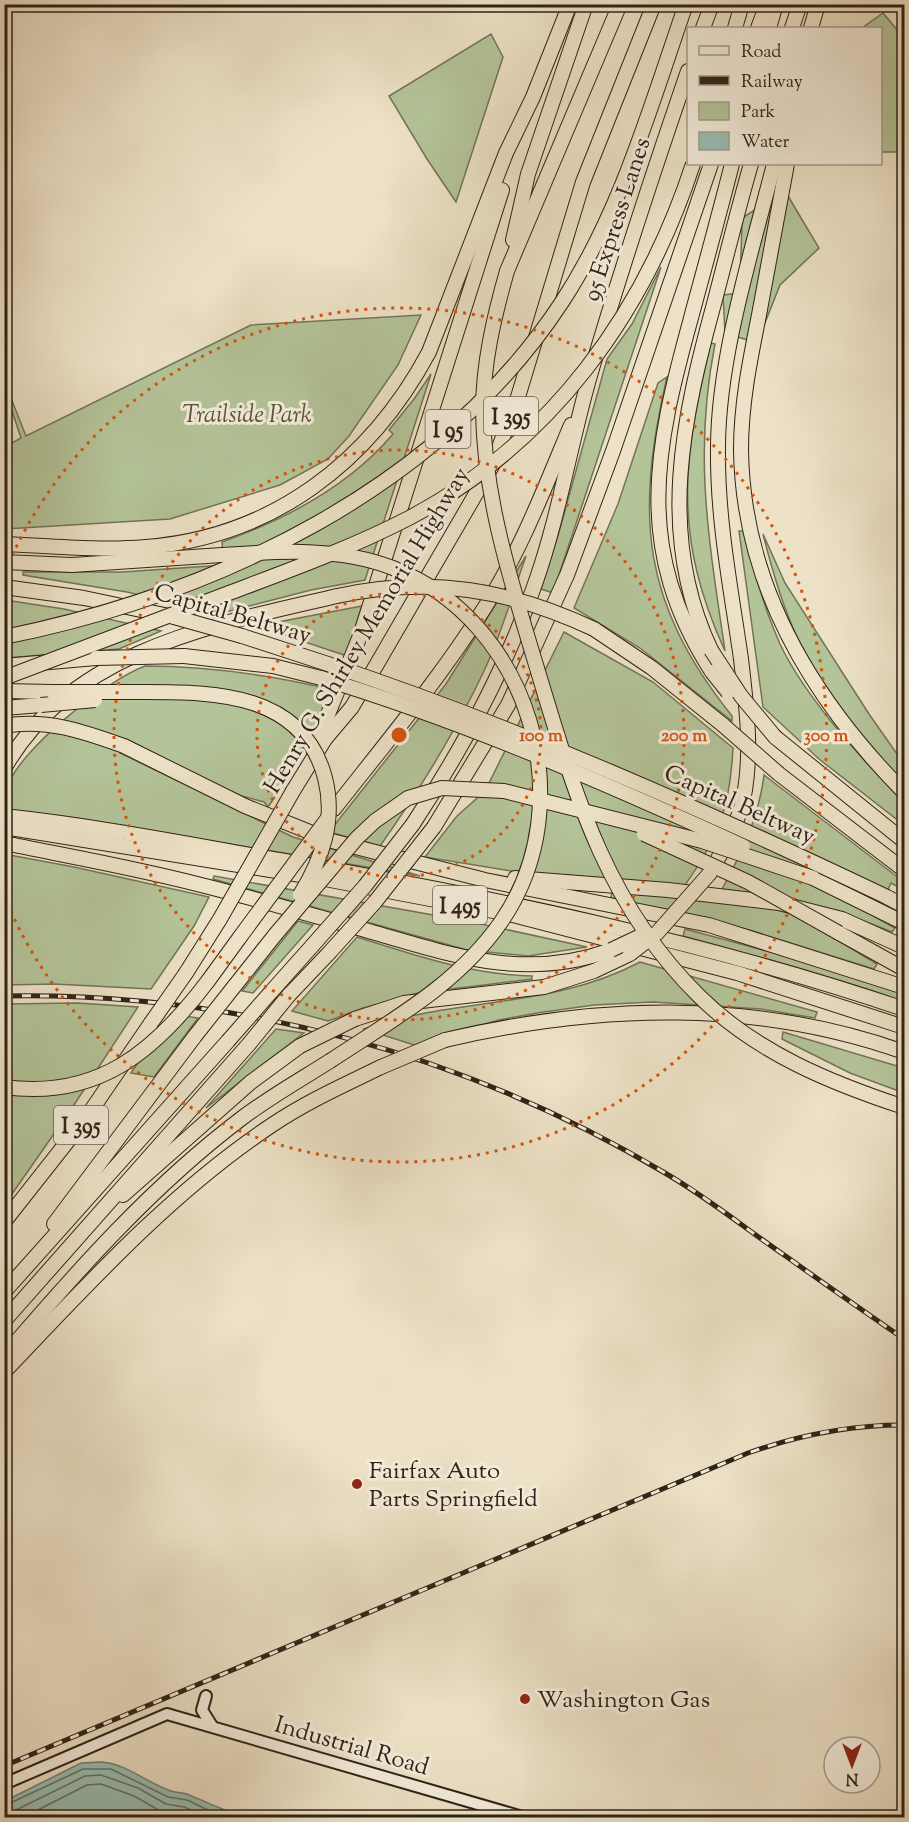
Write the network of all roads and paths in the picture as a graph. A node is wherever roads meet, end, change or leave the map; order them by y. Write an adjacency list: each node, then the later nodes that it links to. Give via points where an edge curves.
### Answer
1 (570, 4): 21 (highway)
2 (586, 4): 28 (highway, via 528,174)
3 (614, 4): 19 (highway)
4 (620, 4): 19 (highway)
5 (654, 4): 42 (highway, Henry G. Shirley Memorial Highway / I 395, via 584,182 518,397 492,466 352,706 325,739)
6 (686, 4): 33 (highway, I 95, bridge, via 620,188 581,270 532,343 465,415 410,461 362,494 239,563 135,603)
7 (712, 4): 13 (highway)
8 (742, 4): 14 (highway)
9 (767, 4): 15 (highway)
10 (776, 4): 16 (highway)
11 (800, 4): 17 (highway)
12 (819, 4): 18 (highway)
13 (704, 27)
14 (735, 27)
15 (758, 27)
16 (769, 27)
17 (792, 27)
18 (813, 27)
19 (594, 63): 28 (highway)
20 (687, 74): 29 (highway, 95 Express Lanes, via 629,242)
21 (533, 97): 30 (highway, via 429,352 394,408 342,466 275,511 200,538 118,548); 42 (highway, via 360,636)
22 (693, 165): 35 (highway, I 95, bridge, via 657,257 603,350 538,424 472,479 410,517 350,546)
23 (711, 165): 64 (highway, bridge, via 567,575 508,705 434,827 375,902)
24 (732, 165): 40 (highway, bridge, via 669,398 658,474 659,522 673,591 694,641 712,672 744,710)
25 (751, 165): 40 (highway, bridge, via 697,367 681,446 680,503 684,560 696,611 711,650 741,696)
26 (774, 165): 52 (highway, bridge, via 729,353 718,425 720,504 746,706 745,792 728,843 710,873)
27 (787, 165): 43 (highway, via 744,398 741,449 748,520 767,590 795,652 838,717)
28 (507, 271): 63 (highway, bridge, via 485,376 485,453 491,494 513,587 593,841 632,916 670,965 735,1028 821,1076)
29 (589, 381): 62 (highway, bridge, via 530,522 485,606 450,659 208,981 160,1038 107,1073 44,1089); 66 (highway, bridge, via 553,526 519,624 469,733 413,824 365,886)
30 (4, 544)
31 (4, 562): 68 (highway, bridge, via 72,565 299,551 371,560 415,578 456,606 501,659 525,703 538,750 540,820 533,859 503,920 474,957 448,982 240,1120 175,1174 70,1280)
32 (4, 587): 53 (highway, Capital Beltway, bridge, via 174,616 328,664 471,715 673,798)
33 (4, 637)
34 (4, 666): 51 (highway, bridge, via 184,656 273,666 321,678 379,695 513,745)
35 (4, 678)
36 (4, 691): 37 (highway, bridge)
37 (178, 692): 38 (highway, bridge); 55 (highway, bridge, via 230,696 258,704 296,729 323,769 329,810 323,850)
38 (4, 708)
39 (4, 726): 50 (highway, bridge, via 62,726 124,746 288,825 387,856)
40 (775, 737): 47 (highway)
41 (4, 769): 49 (highway, bridge, via 50,712 100,672 125,659 216,626 337,596 391,588 467,588 543,607 594,629 652,668 779,774)
42 (293, 791): 65 (highway, Henry G. Shirley Memorial Highway / I 395, bridge, via 186,973 86,1118)
43 (904, 792)
44 (585, 812): 51 (highway, bridge, via 702,841); 55 (highway, bridge, via 484,788 442,788 408,798 357,838); 57 (highway, bridge, via 702,859)
45 (4, 816): 59 (highway, via 382,877 553,912 707,949)
46 (4, 827): 60 (highway, I 495, via 325,879 509,914 737,973)
47 (904, 841)
48 (4, 843): 52 (highway, bridge, via 207,886 489,963 562,964 611,950 648,933)
49 (904, 870)
50 (468, 875): 56 (highway, via 779,903 834,916); 58 (highway, via 709,926)
51 (813, 878): 54 (highway)
52 (684, 903): 64 (highway, bridge, via 657,933 630,954 594,971 544,987 404,1003 355,1019 300,1046 251,1082 130,1191)
53 (904, 906)
54 (904, 923)
55 (275, 935): 66 (highway, bridge)
56 (904, 947)
57 (904, 969)
58 (904, 987)
59 (904, 1009)
60 (904, 1027)
61 (904, 1052): 69 (highway, bridge, via 792,1022 708,1013 576,1016 513,1024 446,1040 381,1066 274,1124 204,1176 67,1306)
62 (4, 1087)
63 (904, 1107)
64 (105, 1205): 67 (highway)
65 (4, 1222)
66 (4, 1291)
67 (4, 1321)
68 (4, 1356)
69 (4, 1372)
70 (206, 1696): 71 (street, via 202,1710)
71 (212, 1727): 72 (street, Industrial Road, via 167,1714); 73 (street, Industrial Road)
72 (4, 1784)
73 (526, 1818)

